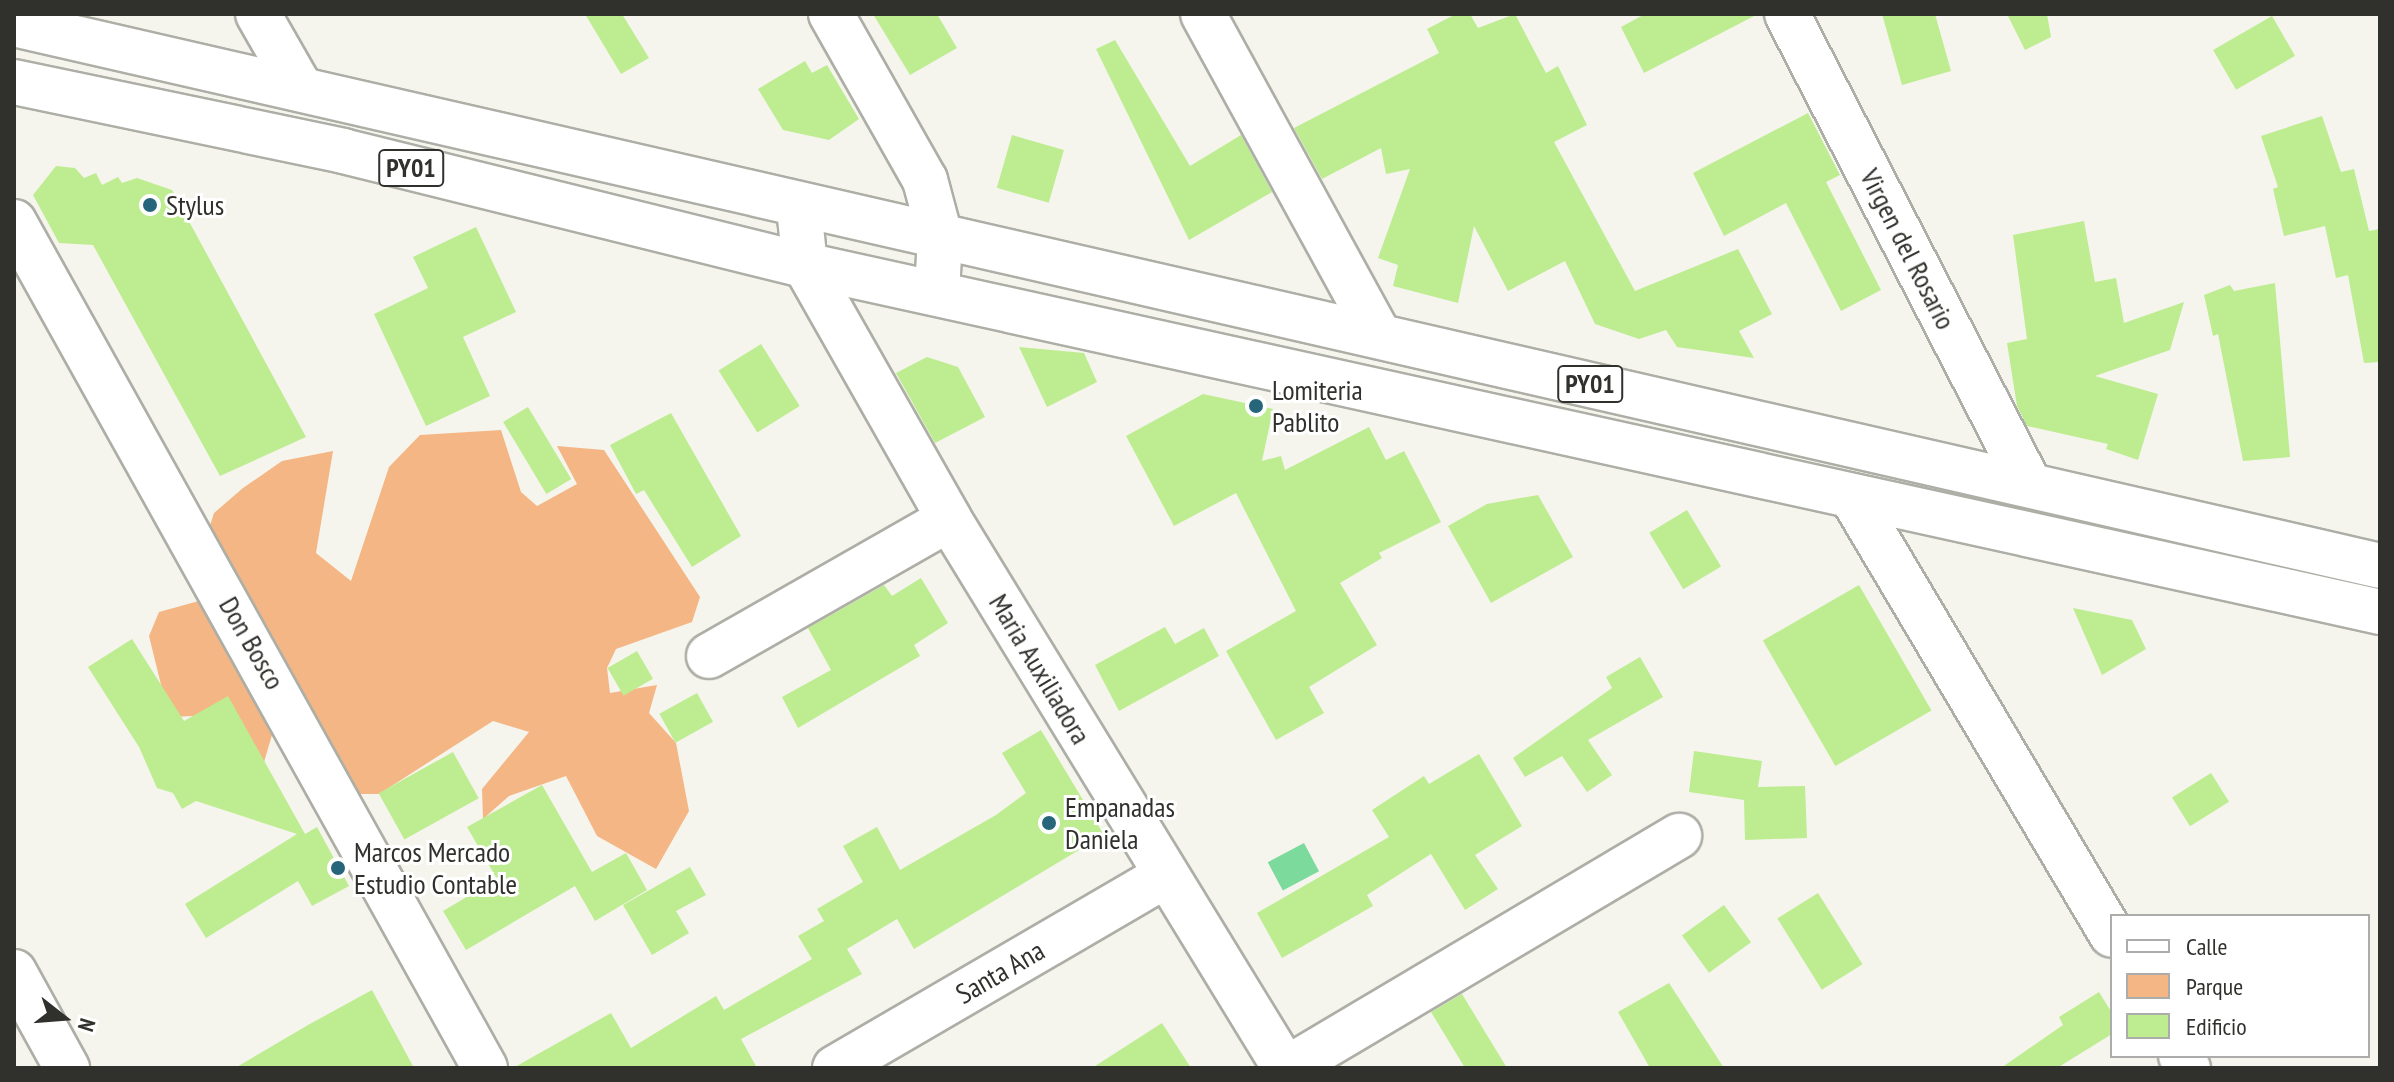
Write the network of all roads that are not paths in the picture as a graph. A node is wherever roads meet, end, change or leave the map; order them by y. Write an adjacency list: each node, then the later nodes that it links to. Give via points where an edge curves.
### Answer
1 (258, 14): 7 (main road)
2 (831, 14): 10 (main road, via 925,180)
3 (1203, 14): 13 (main road)
4 (1787, 14): 14 (main road, Virgen del Rosario)
5 (14, 24): 7 (main road, PY01)
6 (14, 82): 11 (main road, PY01, via 343,151)
7 (301, 89): 8 (main road, PY01)
8 (799, 208): 10 (main road, PY01); 11 (main road)
9 (14, 222): 25 (main road, Don Bosco)
10 (940, 236): 12 (main road); 13 (main road, PY01)
11 (805, 265): 12 (main road, PY01); 16 (main road, Maria Auxiliadora)
12 (937, 293): 15 (main road, PY01)
13 (1379, 336): 14 (main road, PY01)
14 (2029, 484): 17 (main road, PY01)
15 (1852, 497): 18 (main road, PY01); 22 (main road)
16 (949, 519): 19 (main road); 21 (main road, Maria Auxiliadora)
17 (2380, 566)
18 (2380, 612)
19 (709, 656)
20 (1679, 836): 27 (main road)
21 (1165, 876): 26 (main road, Santa Ana); 27 (main road, Maria Auxiliadora)
22 (2110, 932)
23 (14, 972): 24 (main road)
24 (67, 1068)
25 (485, 1068)
26 (835, 1068)
27 (1286, 1068)

